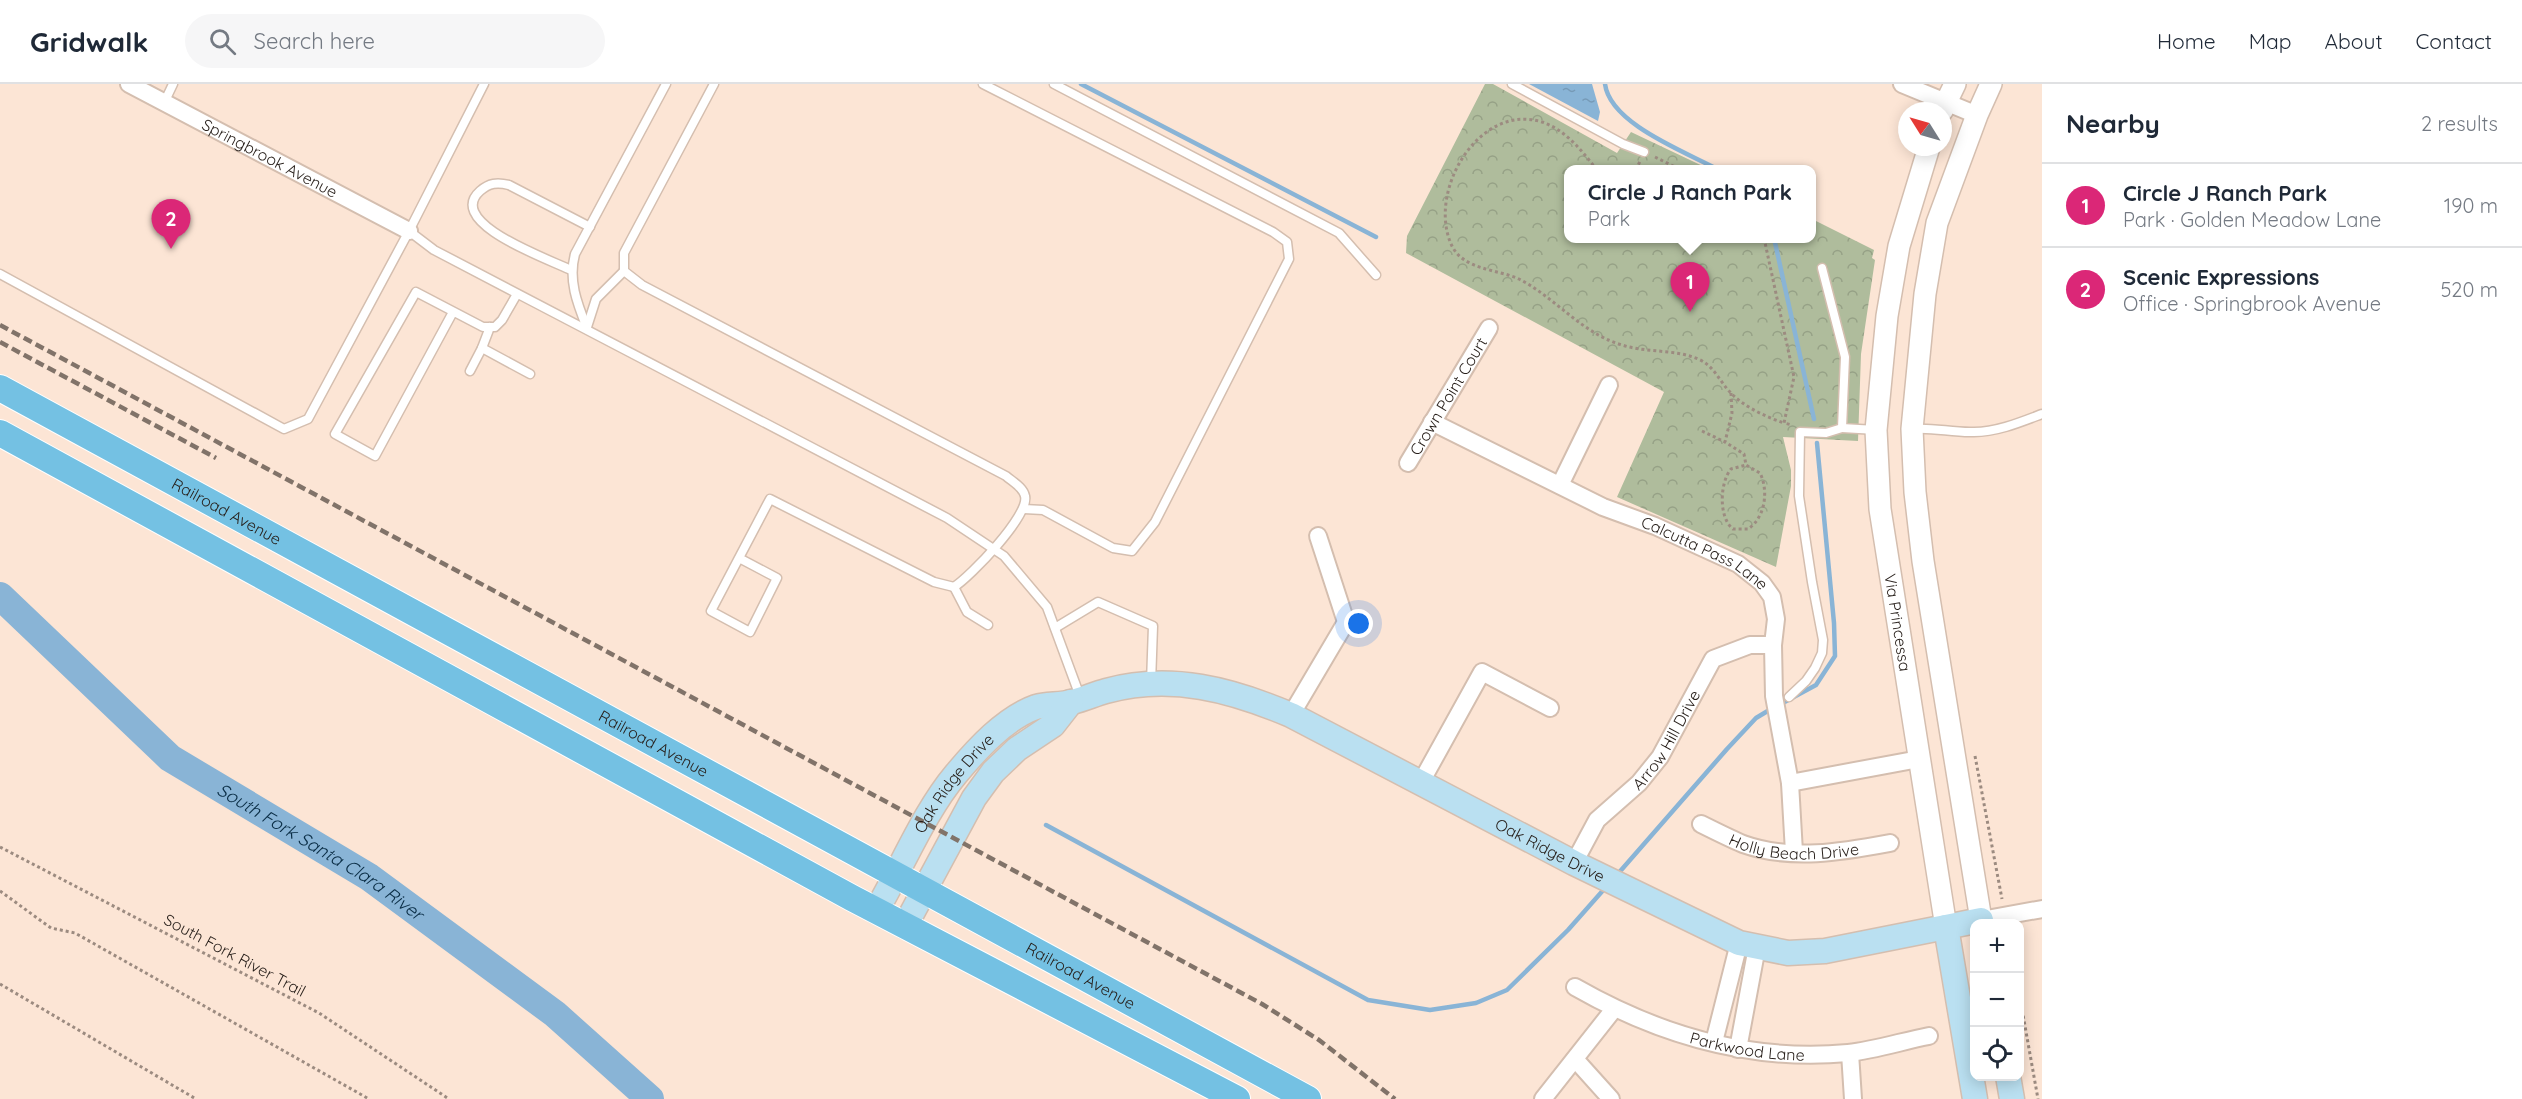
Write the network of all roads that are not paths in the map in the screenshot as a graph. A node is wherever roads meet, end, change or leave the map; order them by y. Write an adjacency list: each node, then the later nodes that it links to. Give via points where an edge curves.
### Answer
1 (129, 84): 12 (street, Springbrook Avenue)
2 (173, 84): 12 (lane)
3 (484, 84): 17 (lane)
4 (666, 84): 16 (lane)
5 (714, 84): 20 (lane, via 624,253)
6 (983, 84): 41 (lane, via 1273,232 1287,242 1289,259 1155,522 1132,551 1113,548 1043,510)
7 (1054, 84): 22 (lane, via 1339,233)
8 (1512, 84): 14 (lane)
9 (1902, 84): 11 (street)
10 (1991, 84): 13 (street)
11 (1947, 99): 13 (street)
12 (164, 103): 17 (street, Springbrook Avenue)
13 (1977, 116): 36 (street, via 1937,223 1925,294)
14 (1644, 152)
15 (1926, 156): 37 (street, Via Princessa, via 1899,246 1887,316)
16 (590, 227): 19 (lane); 19 (lane, via 509,185 496,182 475,196 471,206 475,218 486,229)
17 (409, 231): 21 (lane, via 308,418 284,429); 23 (lane, via 434,250)
18 (1822, 268): 35 (lane, via 1845,357)
19 (571, 270): 26 (lane, via 576,300)
20 (624, 271): 26 (lane, via 596,299); 41 (lane, via 642,285 1006,476 1022,489 1026,498)
21 (0, 274)
22 (1376, 275)
23 (518, 294): 25 (lane, via 502,320); 26 (lane)
24 (453, 312): 24 (lane, via 416,291 335,434 375,456); 25 (lane)
25 (490, 327): 28 (lane)
26 (587, 328): 43 (lane, via 947,518)
27 (1489, 328): 34 (street, Crown Point Court)
28 (482, 348): 29 (lane); 30 (lane)
29 (470, 371)
30 (530, 374)
31 (1609, 385): 40 (street)
32 (0, 388): 61 (main road, Railroad Avenue)
33 (2042, 414): 36 (lane, via 1975,432)
34 (1432, 422): 39 (street, Crown Point Court); 40 (street, Calcutta Pass Lane)
35 (1842, 428): 37 (lane); 50 (lane, via 1826,433 1800,432 1799,496 1823,640 1822,653 1806,681)
36 (1912, 429): 65 (street, via 1923,561)
37 (1876, 430): 54 (street, Via Princessa, via 1880,509)
38 (0, 433): 64 (main road)
39 (1408, 463)
40 (1560, 485): 48 (street, Calcutta Pass Lane, via 1602,507 1738,564 1762,583 1772,597 1776,619)
41 (1024, 509): 43 (lane)
42 (1318, 536): 53 (street, via 1346,622)
43 (992, 549): 45 (lane, via 968,578); 47 (lane, via 1004,556 1047,607)
44 (739, 558): 44 (lane, via 711,611 750,632 777,578); 45 (lane, via 770,500 934,582)
45 (954, 587): 46 (lane, via 967,612)
46 (988, 625)
47 (1055, 628): 49 (lane, via 1098,602 1154,626); 51 (lane)
48 (1773, 645): 50 (street, Calcutta Pass Lane); 60 (street, Arrow Hill Drive, via 1750,645 1713,659 1660,756 1639,783 1597,820)
49 (1151, 683): 51 (main road, Oak Ridge Drive, via 1108,690); 53 (main road, Oak Ridge Drive, via 1214,688)
50 (1781, 696): 55 (street, Calcutta Pass Lane, via 1780,728)
51 (1076, 701): 61 (main road, Oak Ridge Drive, via 1035,707 1003,726 977,751 939,799); 62 (main road, Oak Ridge Drive, via 1053,725 993,772 974,798)
52 (1550, 708): 56 (street, via 1482,672)
53 (1292, 715): 56 (main road, Oak Ridge Drive)
54 (1919, 759): 55 (street); 69 (street, Via Princessa)
55 (1790, 783): 59 (street, Calcutta Pass Lane)
56 (1420, 784): 60 (main road, Oak Ridge Drive)
57 (1701, 824): 59 (street, Holly Beach Drive, via 1744,844)
58 (1890, 843): 59 (street, Holly Beach Drive, via 1829,854)
59 (1794, 852)
60 (1574, 863): 70 (main road, Oak Ridge Drive)
61 (897, 875): 62 (main road, Railroad Avenue); 64 (main road, Oak Ridge Drive)
62 (924, 890): 68 (main road, Oak Ridge Drive); 80 (main road, Railroad Avenue)
63 (2042, 909): 66 (street, Oak Ridge Drive)
64 (876, 911): 68 (main road)
65 (1981, 919)
66 (1995, 919)
67 (1970, 924): 69 (main road, Oak Ridge Drive)
68 (905, 926): 79 (main road)
69 (1946, 927): 70 (main road, Oak Ridge Drive, via 1825,951 1788,953); 84 (main road, Via Princessa)
70 (1748, 945): 74 (street); 75 (street)
71 (1575, 987): 72 (street, Parkwood Lane)
72 (1614, 1009): 74 (street, Parkwood Lane, via 1687,1038); 77 (street)
73 (1929, 1035): 76 (street, Parkwood Lane)
74 (1714, 1042): 75 (street, Parkwood Lane)
75 (1738, 1049): 76 (street, Parkwood Lane, via 1770,1054)
76 (1850, 1053): 83 (street)
77 (1575, 1059): 81 (street); 82 (street)
78 (2009, 1081): 85 (main road)
79 (1237, 1099)
80 (1308, 1099)
81 (1543, 1099)
82 (1611, 1099)
83 (1853, 1099)
84 (1976, 1099)
85 (2012, 1099)

